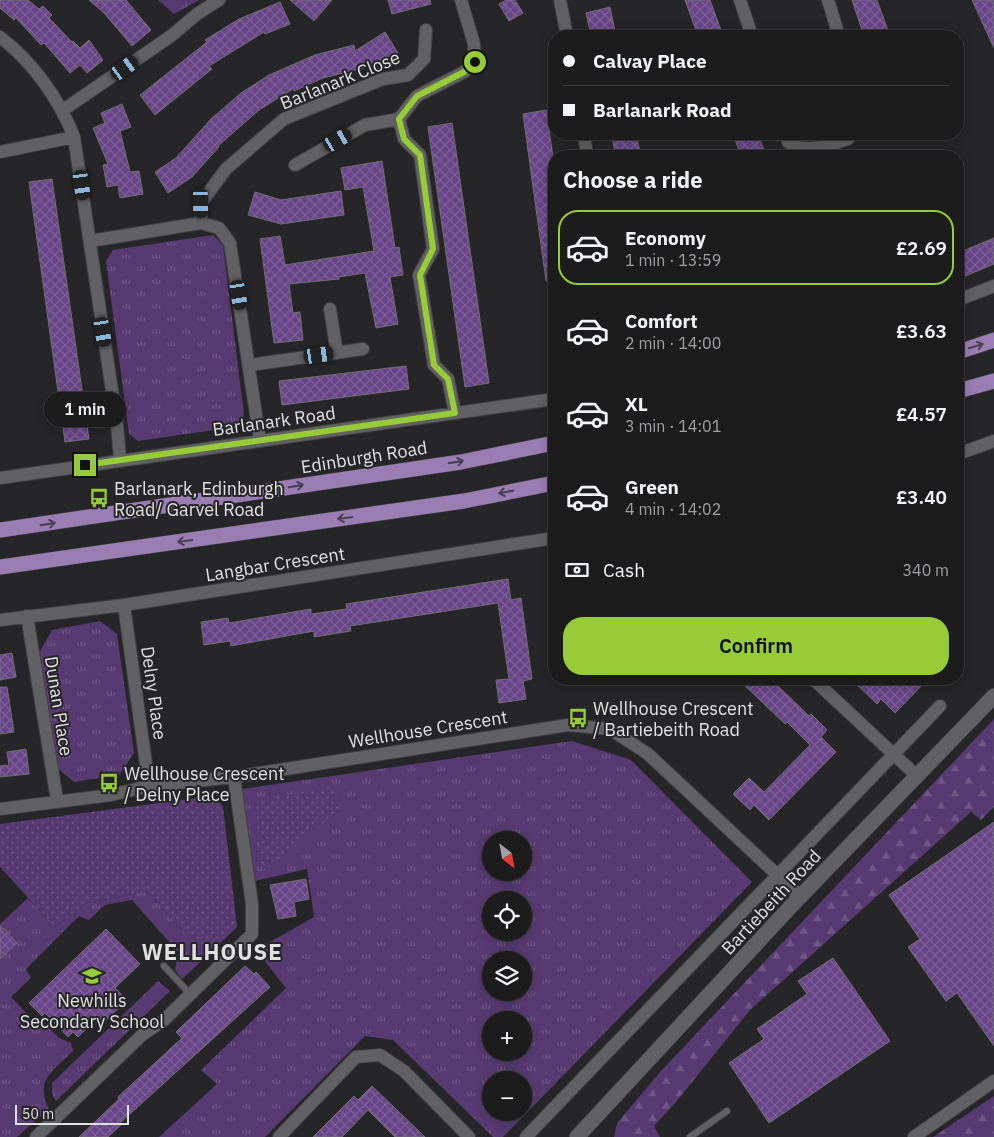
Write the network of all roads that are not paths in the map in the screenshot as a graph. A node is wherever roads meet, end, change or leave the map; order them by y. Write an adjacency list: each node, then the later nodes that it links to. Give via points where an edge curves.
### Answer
1 (219, 0): 11 (street)
2 (461, 0): 12 (street, via 474,44 475,62 464,72 417,96)
3 (560, 0): 7 (street)
4 (740, 0): 8 (street)
5 (828, 0): 9 (street)
6 (426, 30): 18 (street, Barlanark Close, via 424,59 408,74 383,79 284,119 226,169 201,203)
7 (566, 30)
8 (750, 30)
9 (837, 30)
10 (0, 37): 11 (street, via 42,79)
11 (64, 110): 13 (street)
12 (399, 119): 17 (street, via 365,124); 31 (street, via 404,139 420,155 433,249 420,275 434,365 448,379)
13 (74, 137): 16 (street); 19 (street)
14 (844, 140): 15 (street, via 810,149 796,148)
15 (788, 142)
16 (0, 152)
17 (295, 165)
18 (201, 223): 19 (street); 27 (street, via 219,228 230,243)
19 (90, 241): 36 (street)
20 (994, 286): 21 (street)
21 (964, 298)
22 (330, 308): 26 (street)
23 (994, 340): 25 (main road, one-way to 23)
24 (363, 349): 26 (street)
25 (964, 350)
26 (336, 353): 27 (street)
27 (250, 365): 32 (street)
28 (994, 381): 29 (main road)
29 (964, 389)
30 (548, 400): 31 (street, Barlanark Road)
31 (455, 413): 32 (street, Barlanark Road)
32 (260, 441): 36 (street, Barlanark Road)
33 (994, 441): 35 (street)
34 (548, 444): 39 (main road, Edinburgh Road, one-way to 34, via 462,462)
35 (964, 452)
36 (120, 459): 37 (street, Barlanark Road)
37 (0, 478)
38 (548, 484): 41 (main road, one-way to 41, via 464,501)
39 (0, 530)
40 (548, 539): 42 (street, Langbar Crescent)
41 (0, 567)
42 (124, 605): 43 (street, Langbar Crescent); 51 (street, Delny Place)
43 (27, 616): 44 (street, Langbar Crescent); 52 (street, Dunan Place)
44 (0, 620)
45 (819, 685): 48 (street)
46 (994, 696): 49 (street, Bartiebeith Road)
47 (940, 706): 48 (street, Bartiebeith Road)
48 (894, 755): 49 (street); 54 (street, Bartiebeith Road)
49 (917, 776): 55 (street, Bartiebeith Road)
50 (234, 777): 51 (street, Wellhouse Crescent); 54 (street, Wellhouse Crescent, via 568,725 610,729 648,754); 57 (street, via 252,904 252,934)
51 (149, 786): 52 (street, Wellhouse Crescent, via 112,795)
52 (57, 800): 53 (street, Wellhouse Crescent)
53 (0, 809)
54 (778, 876): 55 (street, Wellhouse Crescent); 63 (street, Bartiebeith Road)
55 (801, 896): 64 (street, Bartiebeith Road)
56 (164, 966): 57 (lane)
57 (191, 995): 60 (street, via 163,1021 142,1034)
58 (994, 1081): 66 (street)
59 (727, 1111): 65 (lane)
60 (36, 1137)
61 (278, 1137): 62 (street, via 356,1057 380,1055 404,1071)
62 (469, 1137)
63 (526, 1137)
64 (577, 1137)
65 (690, 1137)
66 (914, 1137)

